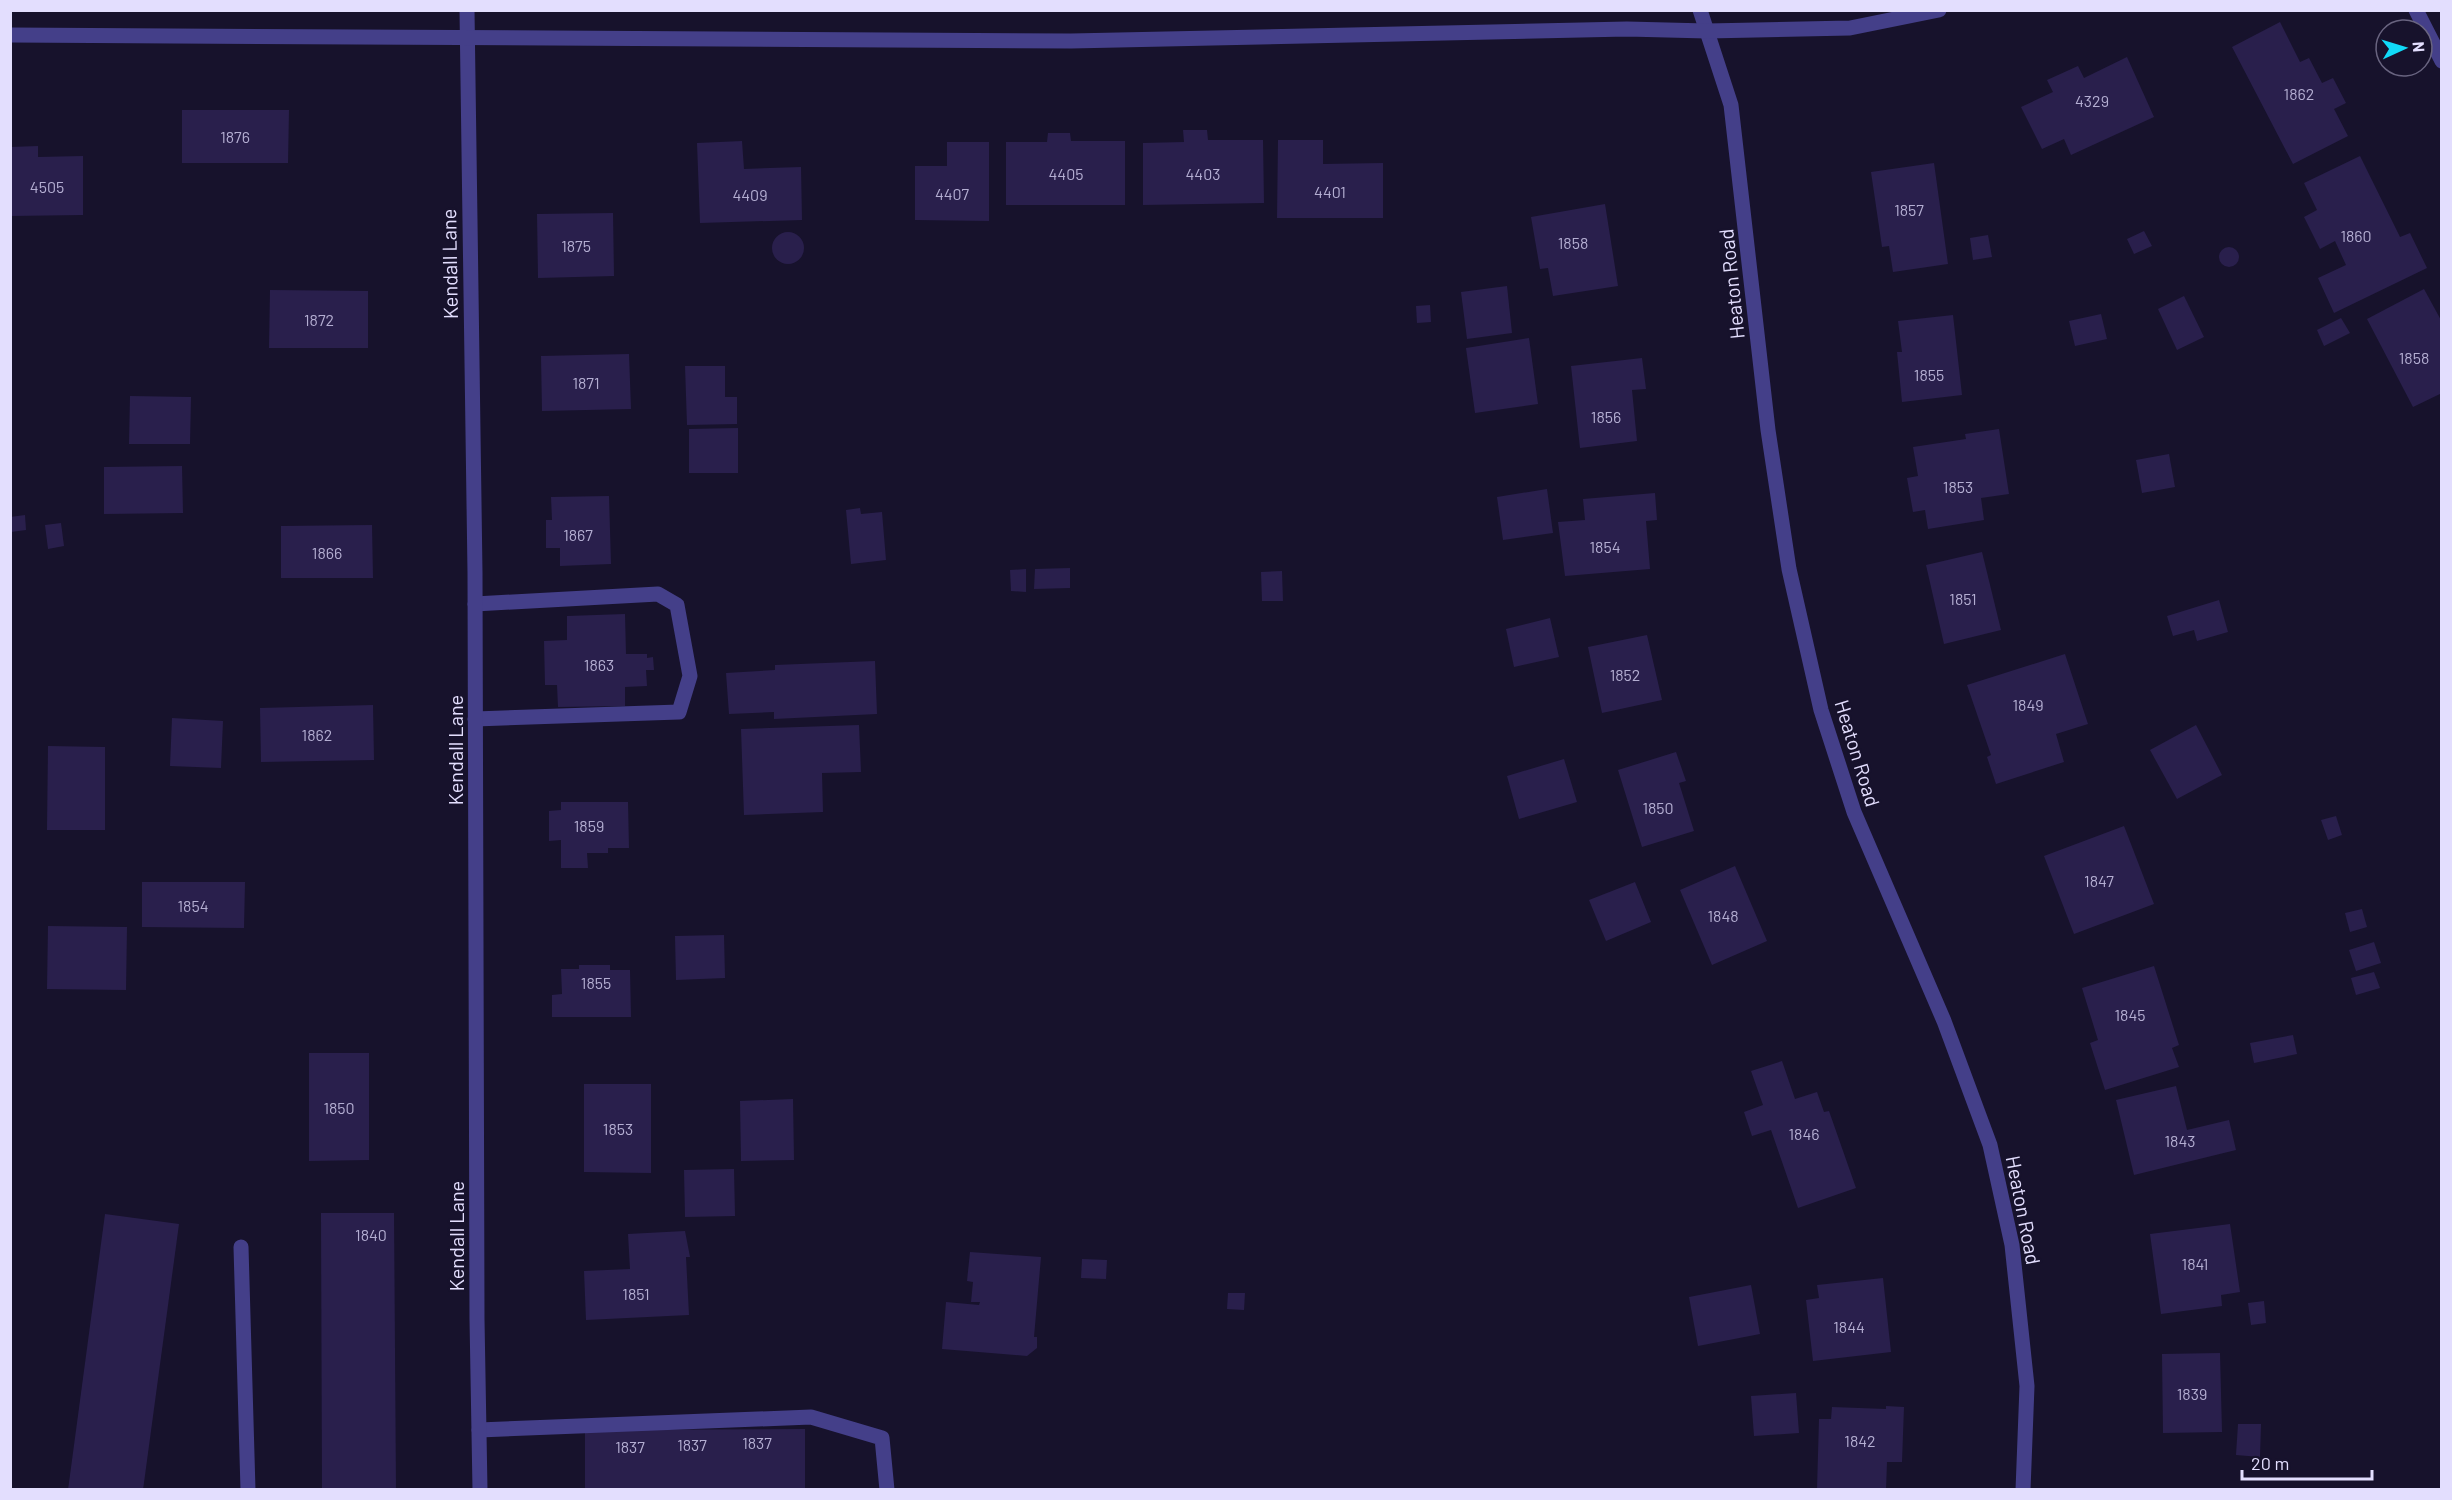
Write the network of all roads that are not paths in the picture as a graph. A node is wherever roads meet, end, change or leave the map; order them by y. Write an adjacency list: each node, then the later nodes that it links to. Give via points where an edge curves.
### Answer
1 (467, 10): 7 (street, Kendall Lane)
2 (1700, 10): 5 (street, Heaton Road)
3 (1939, 10): 5 (street, via 1850,28)
4 (2416, 10): 8 (street)
5 (1707, 31): 7 (street, via 1627,29 1071,41 538,39); 16 (street, Heaton Road, via 1731,105 1768,430 1789,569 1821,710 1854,812 1944,1021 1990,1145 2010,1233 2027,1386)
6 (10, 35): 7 (street)
7 (466, 35): 9 (street, Kendall Lane)
8 (2442, 61)
9 (475, 604): 10 (street, Kendall Lane); 10 (street, via 658,594 677,605 690,676 679,712)
10 (475, 719): 12 (street, Kendall Lane)
11 (241, 1247): 13 (street)
12 (479, 1430): 14 (street, Kendall Lane); 15 (street, via 811,1418 882,1438)
13 (248, 1490)
14 (480, 1490)
15 (887, 1490)
16 (2023, 1490)

